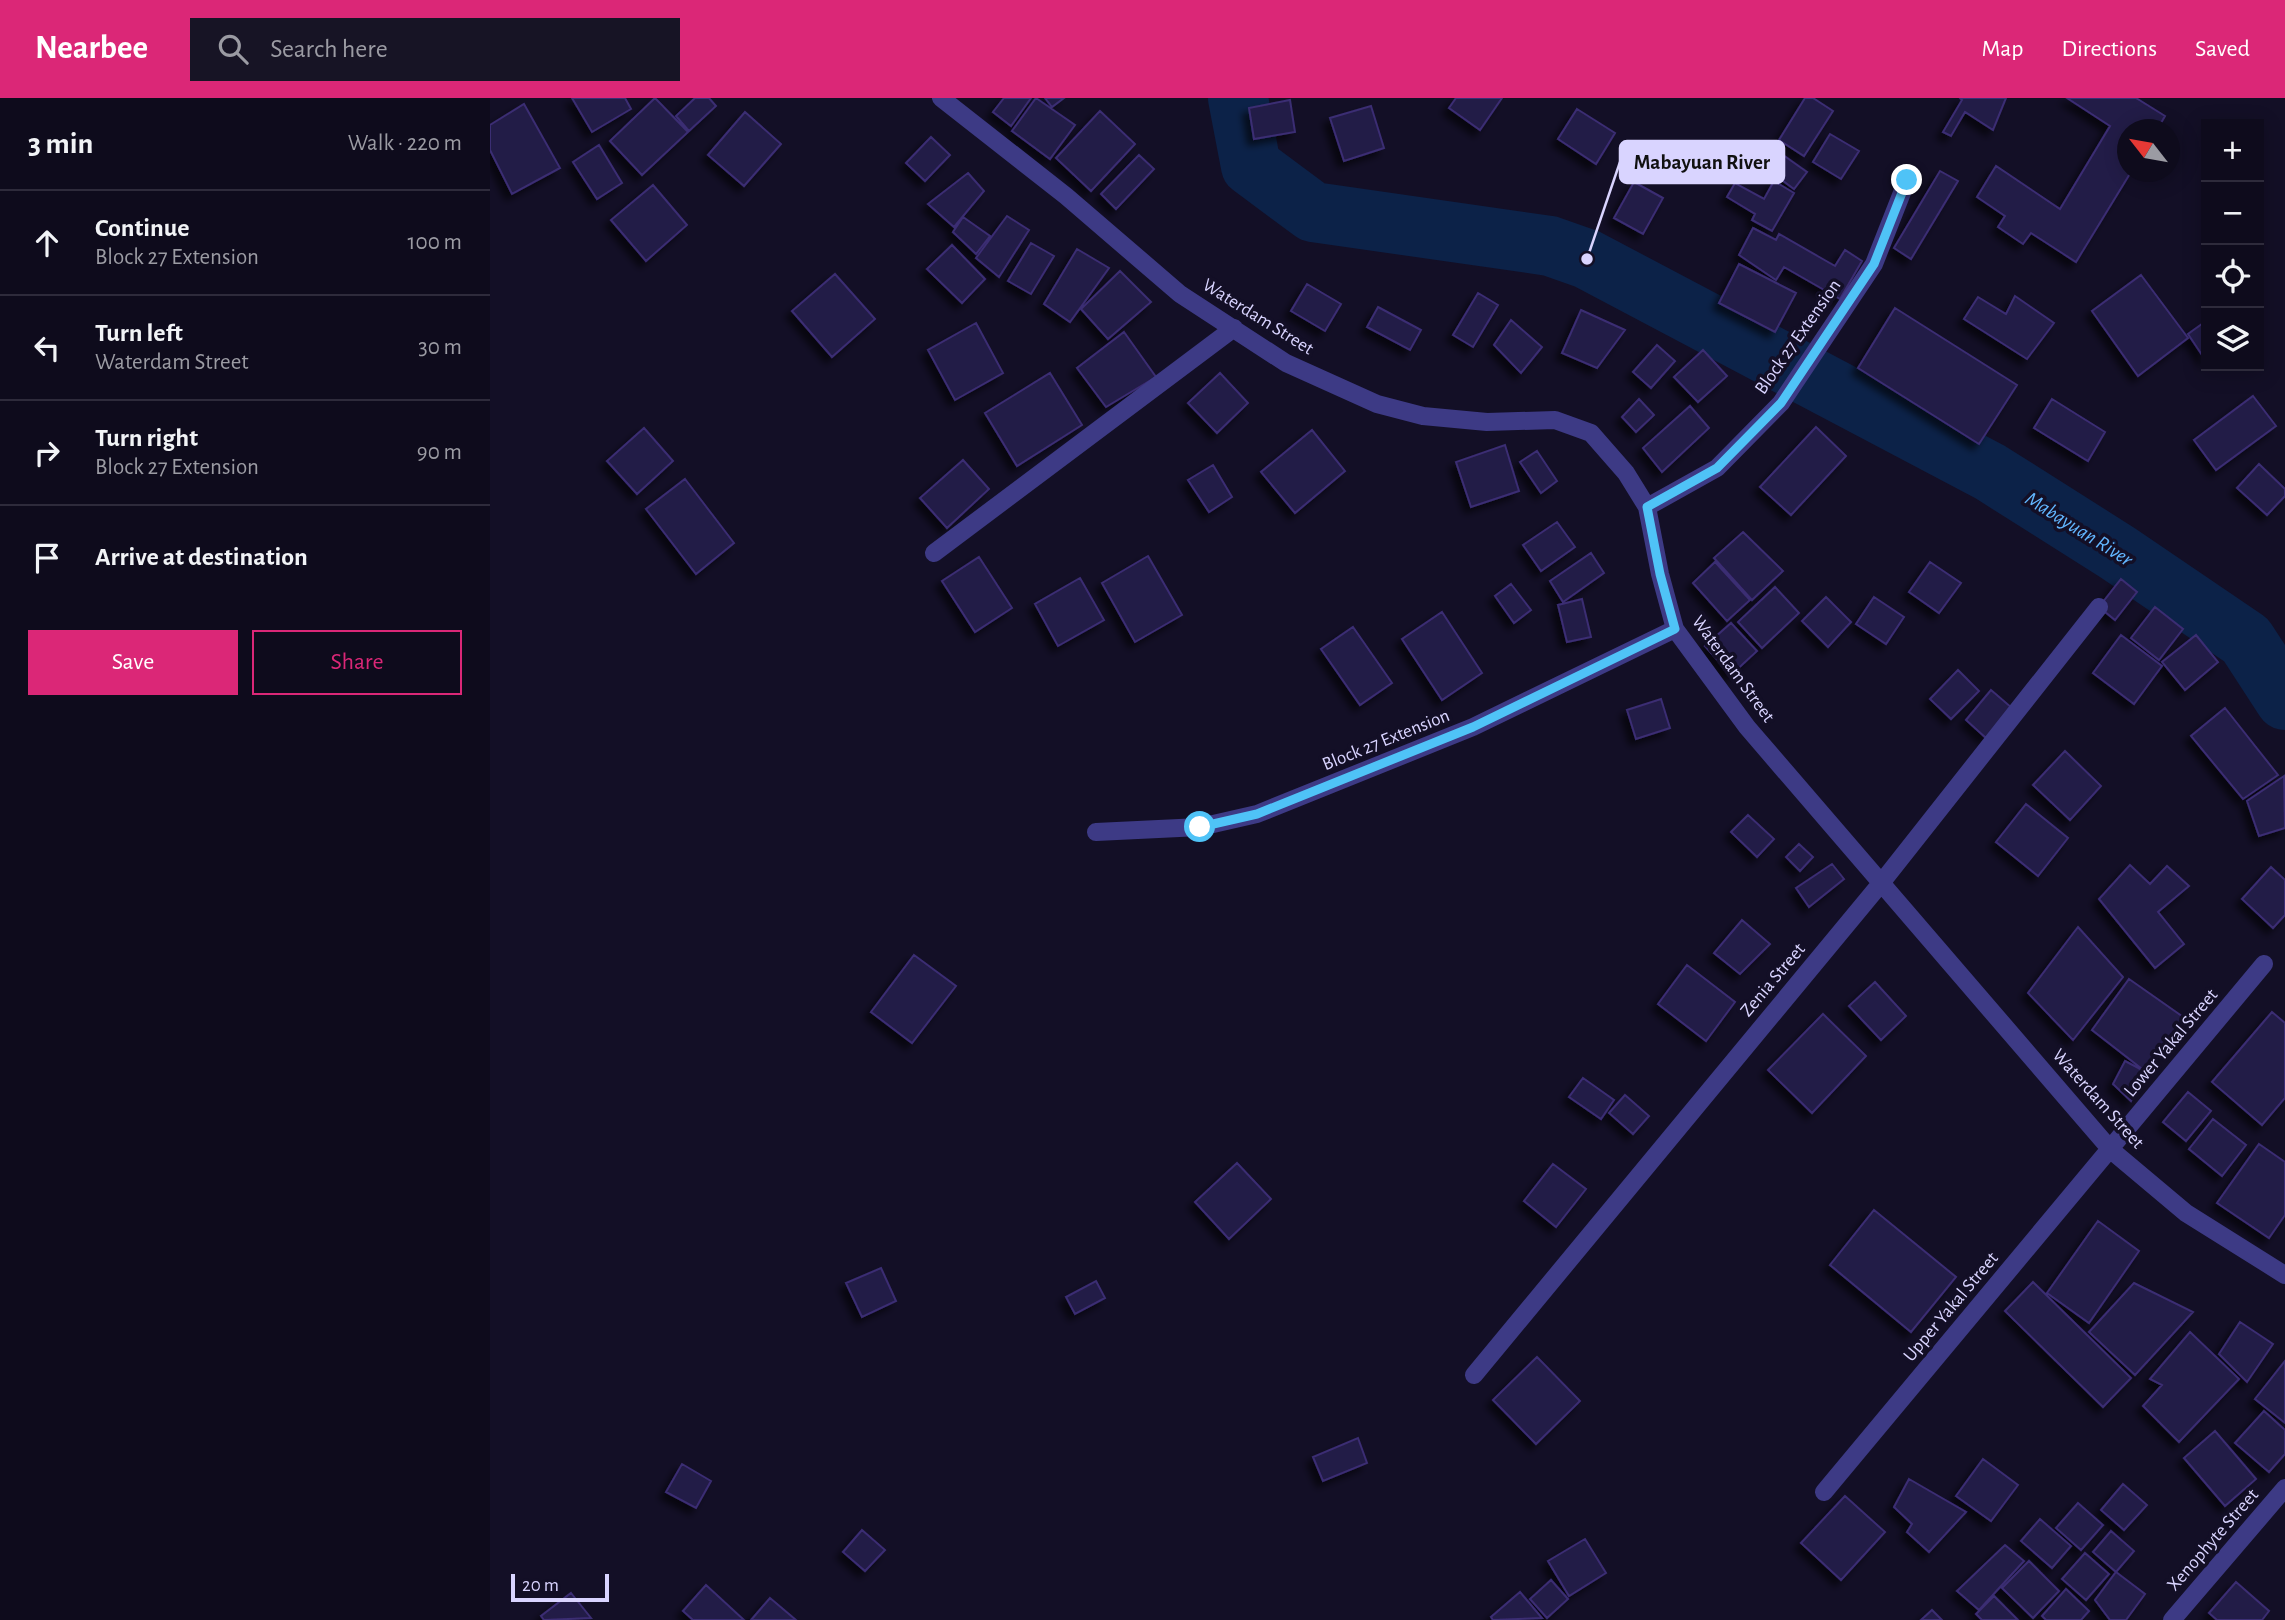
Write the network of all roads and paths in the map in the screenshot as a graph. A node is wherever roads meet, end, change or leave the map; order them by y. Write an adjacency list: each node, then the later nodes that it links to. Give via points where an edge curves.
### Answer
1 (941, 98): 3 (street, Waterdam Street, via 1180,294)
2 (1907, 180): 4 (street, Block 27 Extension, via 1874,264 1781,403 1717,468)
3 (1234, 328): 4 (street, Waterdam Street, via 1286,363 1377,404 1423,416 1486,422 1555,420 1577,426 1591,433 1626,473); 5 (street)
4 (1647, 507): 7 (street, Waterdam Street)
5 (934, 552)
6 (2099, 607): 9 (street, Zenia Street)
7 (1675, 629): 8 (street, Block 27 Extension, via 1473,727 1257,814 1200,827); 9 (street, Waterdam Street, via 1746,727)
8 (1096, 832)
9 (1882, 883): 11 (street, Waterdam Street); 13 (street, Zenia Street)
10 (2264, 964): 11 (street, Lower Yakal Street)
11 (2111, 1150): 12 (street, Waterdam Street, via 2186,1213); 15 (street, Upper Yakal Street)
12 (2285, 1275)
13 (1474, 1375)
14 (2285, 1488): 16 (street, Xenophyte Street)
15 (1824, 1492)
16 (2172, 1620)

